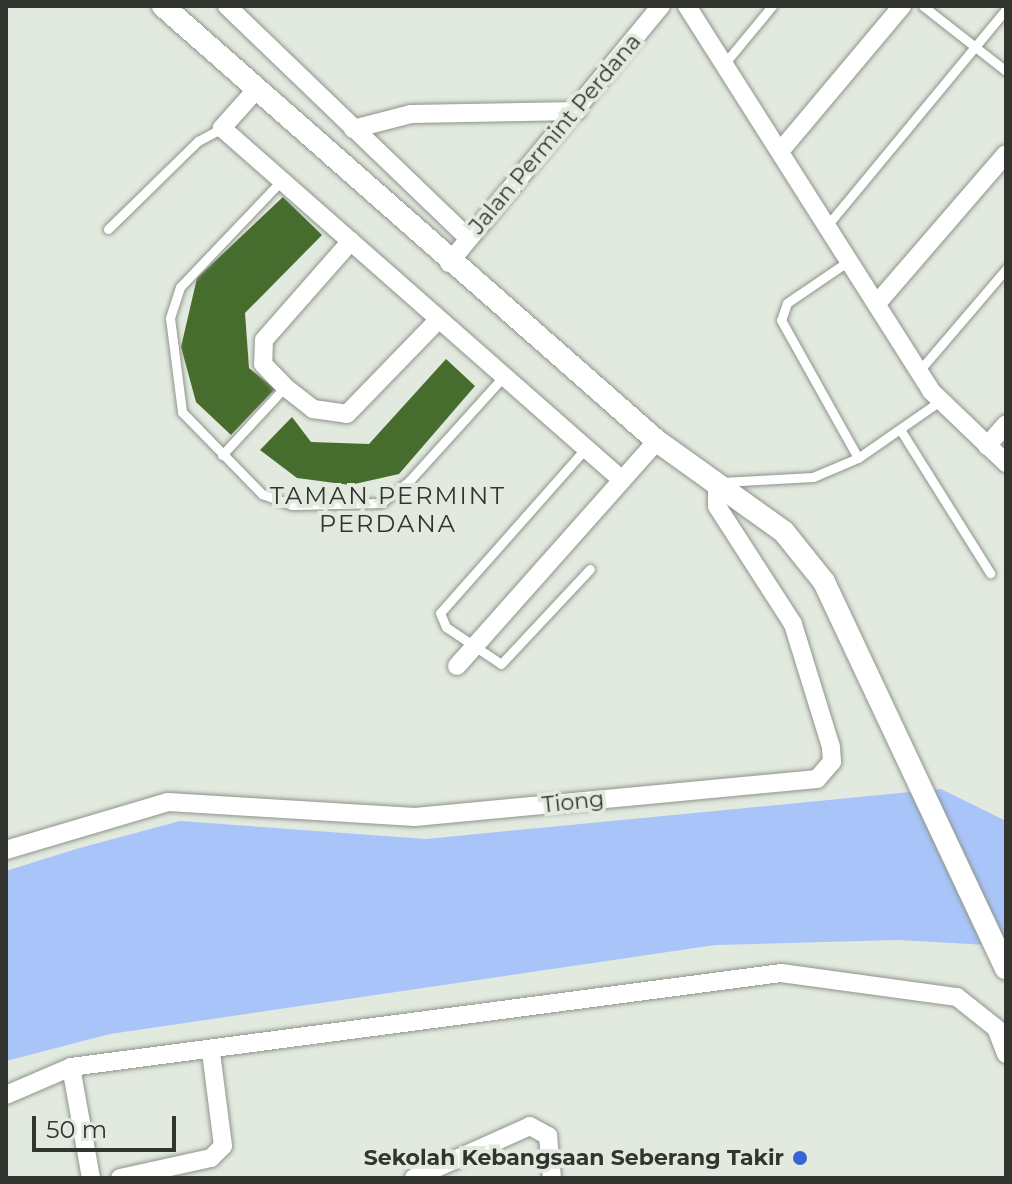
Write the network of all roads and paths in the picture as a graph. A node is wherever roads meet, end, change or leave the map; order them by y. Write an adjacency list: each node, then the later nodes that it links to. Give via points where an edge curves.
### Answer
1 (163, 6): 12 (street)
2 (227, 6): 15 (street)
3 (661, 6): 13 (street, Jalan Permint Perdana)
4 (687, 6): 10 (street)
5 (772, 6): 10 (lane)
6 (902, 6): 16 (street)
7 (923, 6): 9 (lane)
8 (1006, 9): 9 (lane)
9 (974, 48): 11 (lane); 19 (lane)
10 (725, 63): 16 (street)
11 (1006, 71)
12 (255, 91): 14 (street); 24 (street)
13 (577, 111): 15 (street, via 411,114); 21 (street, Jalan Permint Perdana)
14 (222, 128): 18 (street); 20 (lane, via 198,141)
15 (353, 129): 21 (street)
16 (782, 149): 19 (street)
17 (1006, 154): 26 (street)
18 (282, 180): 22 (street); 37 (lane, via 180,287 170,318 177,400)
19 (830, 222): 23 (street)
20 (108, 229)
21 (468, 238): 24 (street, Jalan Permint Perdana)
22 (351, 241): 27 (street); 30 (street, via 264,340 263,364)
23 (853, 259): 26 (street); 38 (lane, via 787,303 781,320)
24 (449, 263): 34 (street)
25 (1006, 269): 28 (lane)
26 (879, 301): 28 (street)
27 (439, 319): 29 (street); 30 (street, via 347,414 313,409)
28 (919, 371): 31 (street)
29 (504, 376): 36 (street); 37 (lane, via 410,480 381,503 276,503)
30 (285, 387): 37 (lane)
31 (940, 401): 33 (lane); 35 (street)
32 (1006, 424): 35 (street)
33 (901, 431): 38 (lane); 43 (lane)
34 (657, 441): 40 (street); 41 (street)
35 (987, 446): 39 (street)
36 (586, 448): 40 (street); 44 (lane, via 443,602 446,627)
37 (222, 455)
38 (858, 458): 41 (lane, via 813,477)
39 (1006, 463)
40 (622, 480): 44 (street)
41 (717, 483): 46 (street, Tiong, via 717,506 793,624 831,747 832,762 817,779 415,817 168,802); 47 (street, via 784,532 824,582)
42 (590, 569): 44 (lane, via 501,664)
43 (990, 573)
44 (477, 643): 45 (street)
45 (457, 666)
46 (6, 850)
47 (1006, 968)
48 (211, 1052): 49 (street, via 795,973 957,997 996,1028); 50 (street); 53 (street, via 223,1146 211,1158)
49 (1006, 1054)
50 (71, 1067): 51 (street); 52 (street)
51 (6, 1095)
52 (91, 1178)
53 (120, 1178)
54 (414, 1178): 55 (street, via 508,1131 541,1130 548,1136)
55 (552, 1178)

